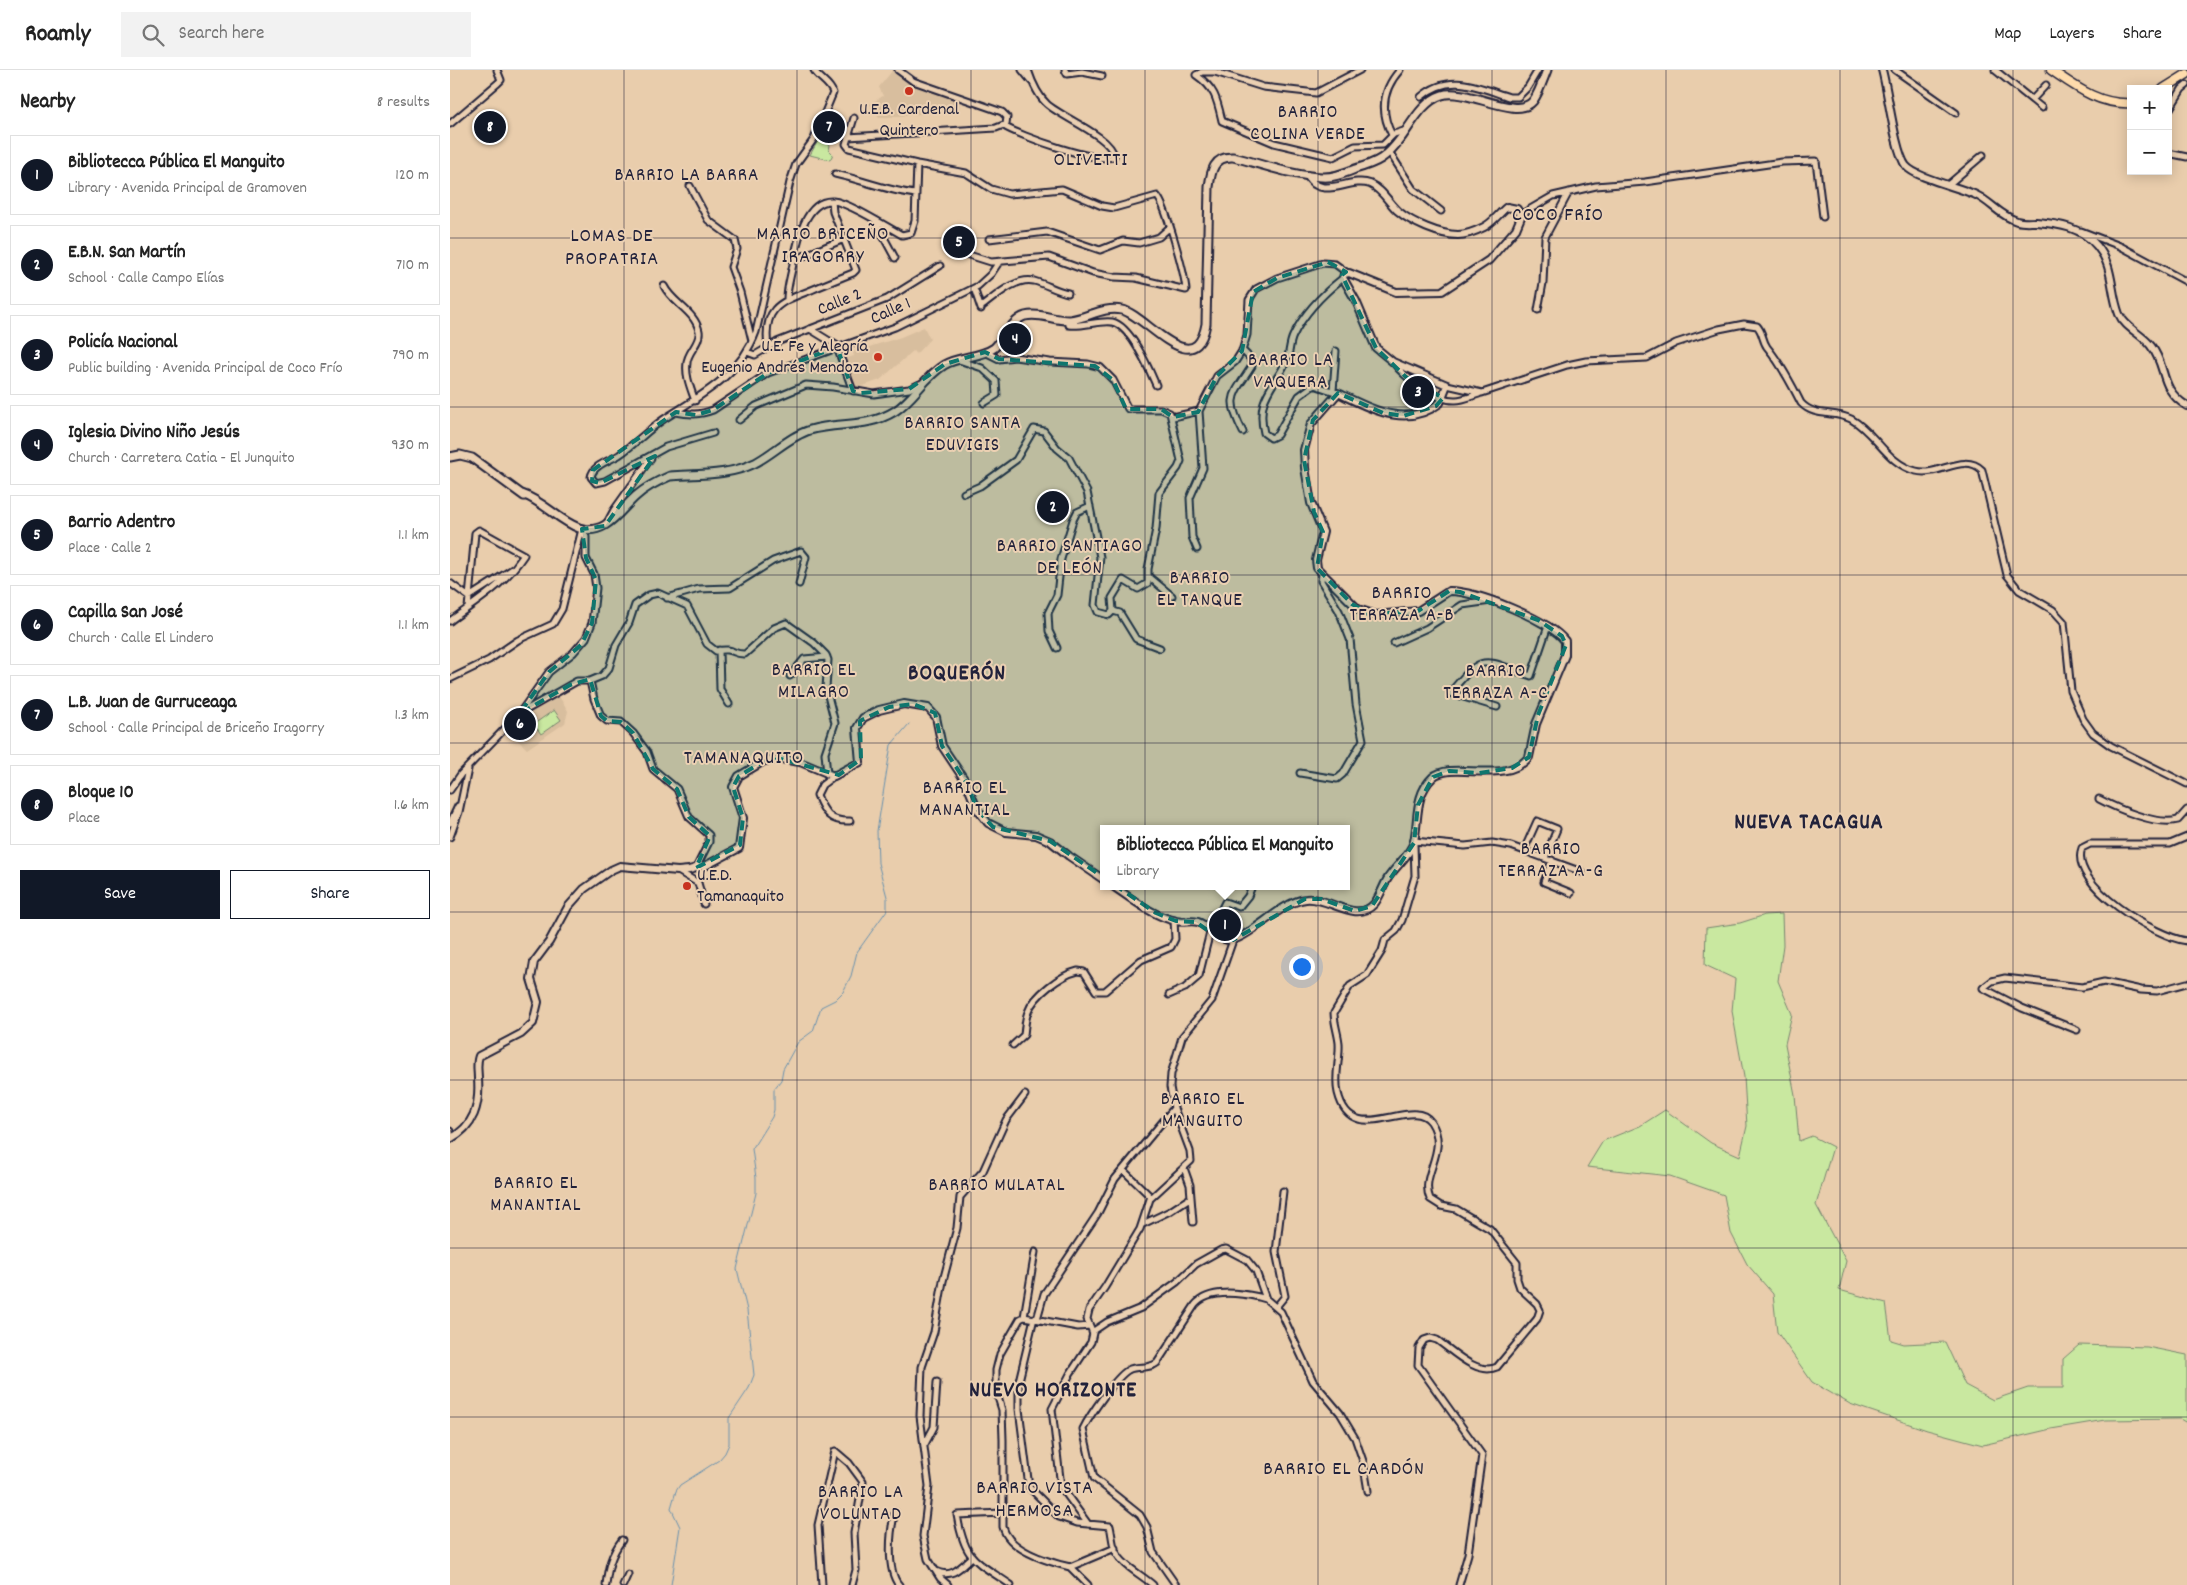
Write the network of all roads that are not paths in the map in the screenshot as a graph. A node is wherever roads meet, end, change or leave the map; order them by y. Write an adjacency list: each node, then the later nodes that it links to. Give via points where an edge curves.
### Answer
1 (497, 70): 30 (street, via 498,84)
2 (814, 70): 69 (street, via 833,93 814,139 796,164 790,182)
3 (898, 70): 31 (street, via 913,81 1002,112 1007,117)
4 (1022, 70): 19 (street)
5 (1028, 70): 19 (street)
6 (1065, 70): 17 (street, via 1067,74 1082,72)
7 (1360, 70): 33 (street, via 1316,93 1263,87 1215,72 1196,75 1210,85 1222,121 1274,143 1333,157 1355,146 1383,145)
8 (1400, 70): 33 (street, via 1384,97)
9 (1533, 70): 18 (street)
10 (1538, 70): 18 (street)
11 (1547, 70): 32 (main road, via 1533,101 1523,108 1463,94 1444,94 1426,105)
12 (1882, 70): 42 (street, via 1906,166 1921,175)
13 (1895, 70): 28 (street)
14 (1995, 70): 24 (street)
15 (2051, 70): 25 (main road, via 2097,98 2116,104)
16 (2187, 74): 21 (main road)
17 (1102, 76)
18 (1534, 78): 23 (street, via 1522,94 1514,97 1456,83 1441,84)
19 (1033, 83): 31 (street, via 1047,104 1098,138 1113,151 1114,156 1108,159 1081,155)
20 (2046, 84): 24 (street)
21 (2169, 85)
22 (2187, 85): 26 (street)
23 (1422, 97)
24 (2032, 100): 27 (street)
25 (2127, 103)
26 (2172, 105)
27 (2042, 108)
28 (1956, 113)
29 (854, 118): 34 (street)
30 (450, 124)
31 (1004, 126): 34 (street)
32 (1407, 130): 33 (street); 35 (main road)
33 (1392, 135)
34 (848, 137): 39 (street, via 846,144 849,148)
35 (1390, 153): 41 (main road, via 1374,164 1332,176); 47 (street, via 1413,189)
36 (2172, 154): 38 (street)
37 (1982, 155): 42 (street)
38 (2187, 156)
39 (917, 164): 45 (street); 51 (street, via 966,172 991,189 1004,193 1062,189 1108,208 1157,196)
40 (834, 174): 45 (street, via 886,190)
41 (1307, 175): 48 (street, via 1313,183 1328,189 1361,183 1372,185 1400,213 1450,234 1464,234 1484,227 1507,207 1518,209); 67 (main road, via 1233,157 1224,157 1214,165 1209,188 1206,324 1202,338 1194,345 1183,348 1172,344 1124,310 1112,309)
42 (1949, 184): 52 (street, via 1978,196 2001,215 2019,222 2038,222)
43 (690, 186): 69 (street, via 708,220 735,240 731,267)
44 (1569, 192): 48 (street, via 1553,196); 49 (street, via 1782,162 1816,161); 66 (street, via 1545,237)
45 (916, 194): 50 (street, via 914,227 910,235 902,235)
46 (832, 201): 50 (street); 53 (street); 57 (street, via 818,206 808,218 799,236)
47 (1441, 211)
48 (1520, 215): 60 (street, via 1516,229 1489,260 1442,290 1396,292)
49 (1824, 217)
50 (875, 221): 56 (street)
51 (1170, 227): 54 (street, via 1159,237 1139,243 1123,241 1100,250 1047,232); 58 (street, via 1186,290 1136,278 1093,273 1049,257)
52 (2078, 230): 61 (street, via 2114,243); 87 (street, via 2101,250 2108,265 2119,315 2151,345 2168,389)
53 (844, 239): 57 (street); 65 (street, via 856,270 853,274)
54 (989, 239)
55 (953, 250): 58 (street, via 983,261)
56 (895, 258)
57 (794, 260): 65 (street)
58 (999, 262): 63 (street, Calle 1)
59 (940, 266): 68 (street, Calle 2, via 887,299)
60 (1344, 275): 72 (street, via 1335,264 1323,263 1277,278 1256,289 1249,300 1247,335); 77 (street, via 1372,342); 82 (street, via 1320,299 1293,335 1285,364 1263,403 1261,415 1266,436 1271,438 1276,434 1302,393 1318,385)
61 (2187, 282)
62 (664, 286): 85 (street, via 690,314 699,331 686,363)
63 (974, 288): 64 (street, via 981,308 1005,289 1022,282 1034,281); 71 (street, Calle 1, via 895,327)
64 (1068, 293)
65 (787, 299): 70 (street, via 769,318 766,329)
66 (1538, 310)
67 (1068, 320): 75 (main road, via 1025,316 1002,341); 79 (street, via 1069,325 1075,326 1111,322 1118,325 1145,358)
68 (810, 330): 70 (street, Calle 2); 71 (street)
69 (752, 341): 74 (street)
70 (768, 347): 74 (street, Calle 2, via 755,355)
71 (837, 347): 81 (street); 89 (street, Calle 1, via 768,373 713,410 696,415)
72 (1242, 350): 88 (street, via 1235,362 1217,376); 92 (street, via 1250,358 1252,366 1235,393 1232,409)
73 (1336, 351): 82 (street, via 1333,370)
74 (747, 352): 85 (street, via 728,375)
75 (985, 352): 76 (main road); 90 (street, via 999,359 1015,357 1095,366 1113,380 1128,409 1161,409)
76 (956, 359): 78 (main road, via 936,370); 86 (street, via 982,368 993,376 998,387 997,395)
77 (1393, 362): 80 (street); 84 (street, via 1406,377)
78 (922, 383): 81 (street, via 885,393); 98 (main road, via 908,400 885,417 863,424 806,431 756,462 734,470 662,479 637,495)
79 (1156, 385)
80 (1447, 385): 83 (street); 84 (street)
81 (852, 391): 91 (street, via 833,386 806,385 756,406)
82 (1335, 392): 84 (street, via 1383,413 1403,416 1436,406); 102 (street, via 1311,424 1304,450 1311,503 1323,532 1316,560)
83 (1482, 393): 84 (street, via 1456,400); 128 (street, via 1567,365 1647,358 1676,343 1719,329 1744,324 1757,326 1807,410 1852,420 1893,459 1910,469 1931,472 1966,463 1982,470 2007,575 2019,590 2054,610 2064,622 2071,691 2083,719 2093,733 2111,746)
84 (1443, 398)
85 (695, 401): 89 (street)
86 (984, 403)
87 (2187, 406)
88 (1199, 411): 90 (street); 100 (street, via 1203,468 1190,498 1192,537)
89 (676, 412): 94 (street, via 595,468 590,477 596,483 605,482)
90 (1173, 417): 103 (street, via 1180,460 1178,468 1159,493)
91 (739, 420)
92 (1243, 432)
93 (713, 433): 94 (street)
94 (653, 455): 98 (street)
95 (450, 457): 99 (main road, via 472,458 531,502 544,506)
96 (964, 493): 97 (street, via 980,486 1016,460 1036,427 1044,431 1069,458 1087,492)
97 (1090, 506): 111 (street, via 1100,557 1095,605 1102,614 1109,615); 115 (street, via 1075,514 1061,559 1057,596 1048,613 1049,631)
98 (605, 526): 99 (main road)
99 (582, 529): 120 (street, via 562,609 556,621); 124 (street, via 586,537 586,558 596,580 592,623 581,644 549,672)
100 (1197, 549)
101 (515, 568): 107 (street); 107 (street, via 524,555 479,530 475,533); 110 (street, via 496,588)
102 (1322, 574): 109 (street, via 1358,609 1376,615 1418,611 1449,591); 126 (street, via 1321,581 1339,611 1350,640 1363,740 1337,779)
103 (1148, 575): 106 (street); 111 (street, via 1148,583 1142,588 1135,588 1123,580 1112,598)
104 (450, 583): 107 (street)
105 (799, 584): 108 (street, via 806,557 801,551 773,560 730,588 699,589)
106 (1172, 596)
107 (469, 597): 110 (street)
108 (666, 598): 117 (street, via 688,606 707,644); 121 (street, via 654,593 638,601 609,668 602,676)
109 (1491, 601): 113 (street); 114 (street, via 1462,605 1427,628)
110 (468, 608): 112 (street)
111 (1113, 611): 116 (street, via 1120,613 1136,640)
112 (450, 621)
113 (1548, 626): 123 (street, via 1531,676 1482,662 1470,668 1450,694); 137 (street, via 1562,636 1566,650 1541,707 1529,757 1512,768 1437,774 1418,805)
114 (1394, 643)
115 (1057, 648)
116 (1160, 648)
117 (719, 650): 118 (street, via 729,648 740,655 745,654 774,628 786,623 795,627); 122 (street, via 720,689)
118 (827, 657): 119 (street, via 804,659); 127 (street, via 826,688 835,723 825,753)
119 (790, 676)
120 (450, 679)
121 (590, 681): 124 (street, via 570,685); 141 (street, via 601,716 607,721 621,722 633,733 647,752 653,769 677,789 689,817 709,835 709,842)
122 (729, 704)
123 (1497, 707)
124 (520, 714): 125 (street)
125 (469, 767): 129 (street); 130 (street)
126 (1300, 773)
127 (831, 775): 133 (street, via 816,796 829,817); 141 (street, via 807,763 781,759 764,761 739,776 733,786 744,818 740,845); 144 (street, via 860,762 857,728 862,718 878,710 904,704 928,708 936,717 942,746 988,824 1006,832 1050,840)
128 (2187, 784)
129 (450, 790)
130 (462, 796): 134 (street); 135 (street)
131 (2099, 799): 132 (street, via 2134,814 2166,821 2178,820)
132 (2187, 810)
133 (850, 821)
134 (450, 824)
135 (450, 837)
136 (2187, 837): 152 (street, via 2170,844 2090,844 2082,848 2081,855 2087,876 2106,898 2163,935)
137 (1414, 842): 138 (street, via 1465,846 1499,844); 151 (street, via 1368,909 1348,911 1322,899 1304,899); 196 (street, via 1415,876 1402,920 1396,931 1385,940 1367,975 1350,986 1334,1013 1339,1043 1338,1092 1345,1109 1362,1120 1373,1122 1410,1114 1421,1115 1431,1122 1438,1144 1428,1186 1430,1199 1441,1206 1456,1209 1490,1229 1517,1263 1520,1288 1538,1304 1540,1310 1537,1319 1492,1370 1479,1368 1437,1340 1424,1340 1419,1348 1418,1365 1482,1455 1468,1554)
138 (1524, 850): 139 (street); 139 (street, via 1537,821 1557,829)
139 (1545, 858): 140 (street)
140 (1552, 860): 143 (street); 147 (street, via 1544,882)
141 (696, 868): 142 (street)
142 (678, 871): 148 (street, via 698,883); 160 (street, via 620,866 584,889 574,900 534,962 532,979 538,1002 533,1023 522,1034 479,1056 475,1108 466,1128)
143 (1582, 872)
144 (1100, 877)
145 (1119, 890): 149 (street, via 1156,913)
146 (1250, 890): 150 (street, via 1239,907 1225,902)
147 (1572, 892)
148 (704, 904)
149 (1174, 920): 150 (street, via 1196,922); 156 (street, via 1175,939 1171,947 1141,960 1105,991 1096,991 1084,972 1078,970 1054,984 1031,1006 1024,1035)
150 (1210, 932): 151 (street); 154 (street, via 1197,980)
151 (1233, 940): 158 (street, via 1212,1000 1185,1031 1178,1047 1170,1087)
152 (2187, 941)
153 (2187, 983): 155 (street, via 2156,991 2104,982 2082,987 2005,978 1992,981 1983,988)
154 (1169, 995)
155 (2077, 1030)
156 (1013, 1045)
157 (1025, 1095): 175 (street, via 1006,1120 982,1171 959,1200 957,1225 934,1332 922,1368 920,1416)
158 (1174, 1108): 161 (street, via 1191,1155 1191,1161); 162 (street)
159 (450, 1131): 160 (street)
160 (450, 1139)
161 (1184, 1168): 164 (street); 165 (street, via 1190,1185)
162 (1123, 1170): 164 (street); 172 (street, via 1044,1294)
163 (1283, 1191): 170 (street, via 1276,1252 1285,1296)
164 (1151, 1197): 167 (street)
165 (1190, 1198): 166 (street); 167 (street)
166 (1193, 1222)
167 (1142, 1224): 173 (street, via 1089,1310)
168 (1035, 1252): 171 (street)
169 (1266, 1299): 170 (street); 173 (street, via 1252,1265 1241,1256 1221,1250 1196,1264 1141,1308); 195 (street, via 1214,1294 1203,1297 1157,1362 1130,1369 1122,1375 1083,1429 1094,1478 1140,1515 1147,1527 1153,1552)
170 (1276, 1307): 176 (street, via 1313,1381 1340,1413 1355,1438)
171 (1024, 1317): 172 (street); 178 (street, via 1000,1354 996,1370 996,1390 1002,1410)
172 (1035, 1318): 173 (street); 179 (street, via 1019,1381 1028,1484 1053,1513 1066,1520)
173 (1091, 1329): 179 (street, via 1091,1342 1070,1374 1051,1415 1061,1487)
174 (938, 1382): 175 (street, via 934,1427)
175 (925, 1445): 184 (street, via 929,1486 923,1536)
176 (1368, 1491)
177 (894, 1512): 190 (street, via 891,1541 893,1573)
178 (1003, 1513): 182 (street, via 957,1515); 183 (street, via 1005,1531 1017,1545 1039,1557)
179 (1088, 1524): 181 (street, via 1110,1526)
180 (622, 1540): 186 (street, via 608,1565)
181 (1114, 1548): 183 (street); 194 (street, via 1119,1557)
182 (971, 1558): 184 (street, via 950,1574); 192 (street)
183 (1070, 1567): 193 (street)
184 (934, 1570): 191 (street)
185 (628, 1574): 187 (street)
186 (606, 1585)
187 (623, 1585)
188 (822, 1585): 189 (street, via 818,1525 835,1451 863,1482 854,1533 856,1570)
189 (852, 1585)
190 (899, 1585)
191 (946, 1585)
192 (1011, 1585)
193 (1088, 1585)
194 (1153, 1585)
195 (1176, 1585)
196 (1459, 1585)

